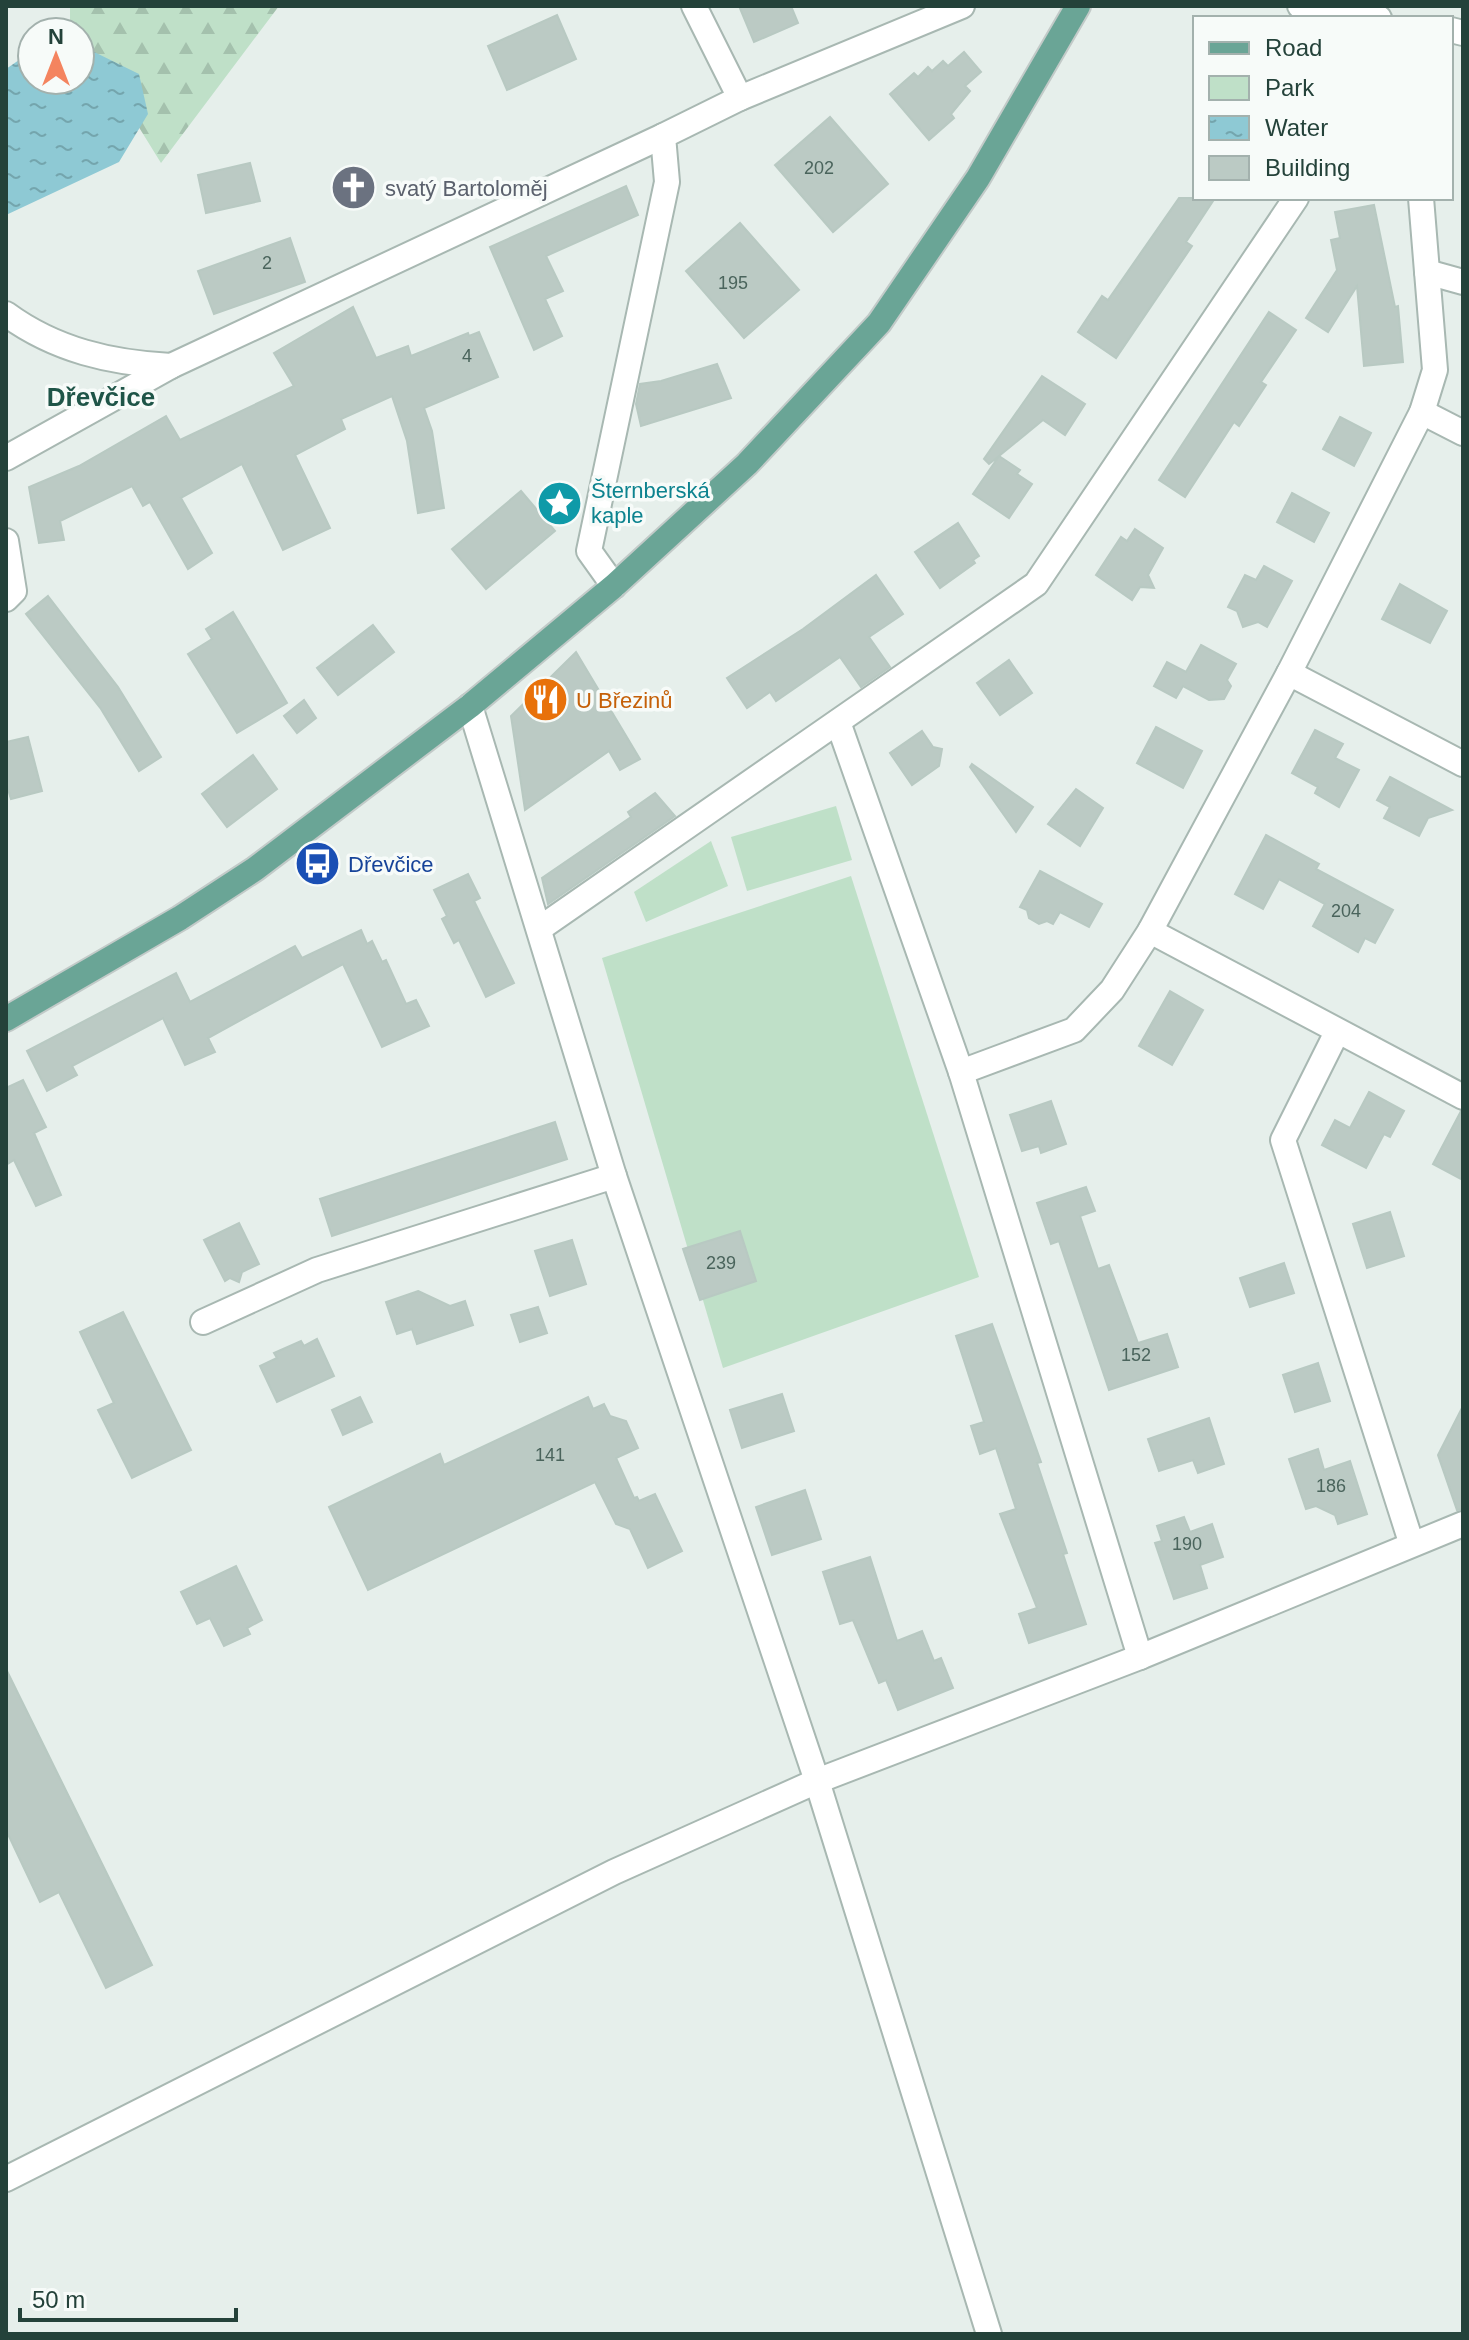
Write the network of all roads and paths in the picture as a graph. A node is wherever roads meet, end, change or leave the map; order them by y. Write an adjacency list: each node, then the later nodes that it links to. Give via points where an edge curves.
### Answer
1 (694, 6): 6 (street)
2 (962, 6): 6 (street)
3 (1078, 6): 18 (main road, via 978,178 879,323 747,464)
4 (1300, 6): 5 (street)
5 (1366, 16)
6 (740, 98): 7 (street)
7 (663, 136): 13 (street); 18 (street, via 667,182 589,551)
8 (1295, 200): 22 (street, via 1036,584)
9 (1421, 200): 10 (street)
10 (1427, 272): 11 (street); 14 (street, via 1435,370)
11 (1463, 282)
12 (6, 314): 13 (street, via 31,332 87,355)
13 (171, 366): 16 (street)
14 (1422, 412): 15 (street); 20 (street)
15 (1463, 433)
16 (6, 458)
17 (6, 541): 19 (street, via 14,591)
18 (614, 586): 21 (main road)
19 (6, 599)
20 (1289, 673): 23 (street); 25 (street)
21 (470, 706): 24 (street); 26 (main road, via 255,869)
22 (838, 722): 24 (street); 28 (street)
23 (1463, 764)
24 (539, 929): 30 (street)
25 (1150, 931): 27 (street); 28 (street, via 1112,990 1074,1030)
26 (6, 1019)
27 (1337, 1032): 29 (street); 33 (street, via 1283,1140)
28 (961, 1072): 34 (street)
29 (1463, 1097)
30 (614, 1176): 31 (street, via 317,1270); 35 (street)
31 (203, 1322)
32 (1463, 1524): 33 (street)
33 (1411, 1542): 34 (street)
34 (1140, 1657): 35 (street)
35 (817, 1781): 36 (street, via 614,1872); 37 (street)
36 (6, 2179)
37 (989, 2334)

